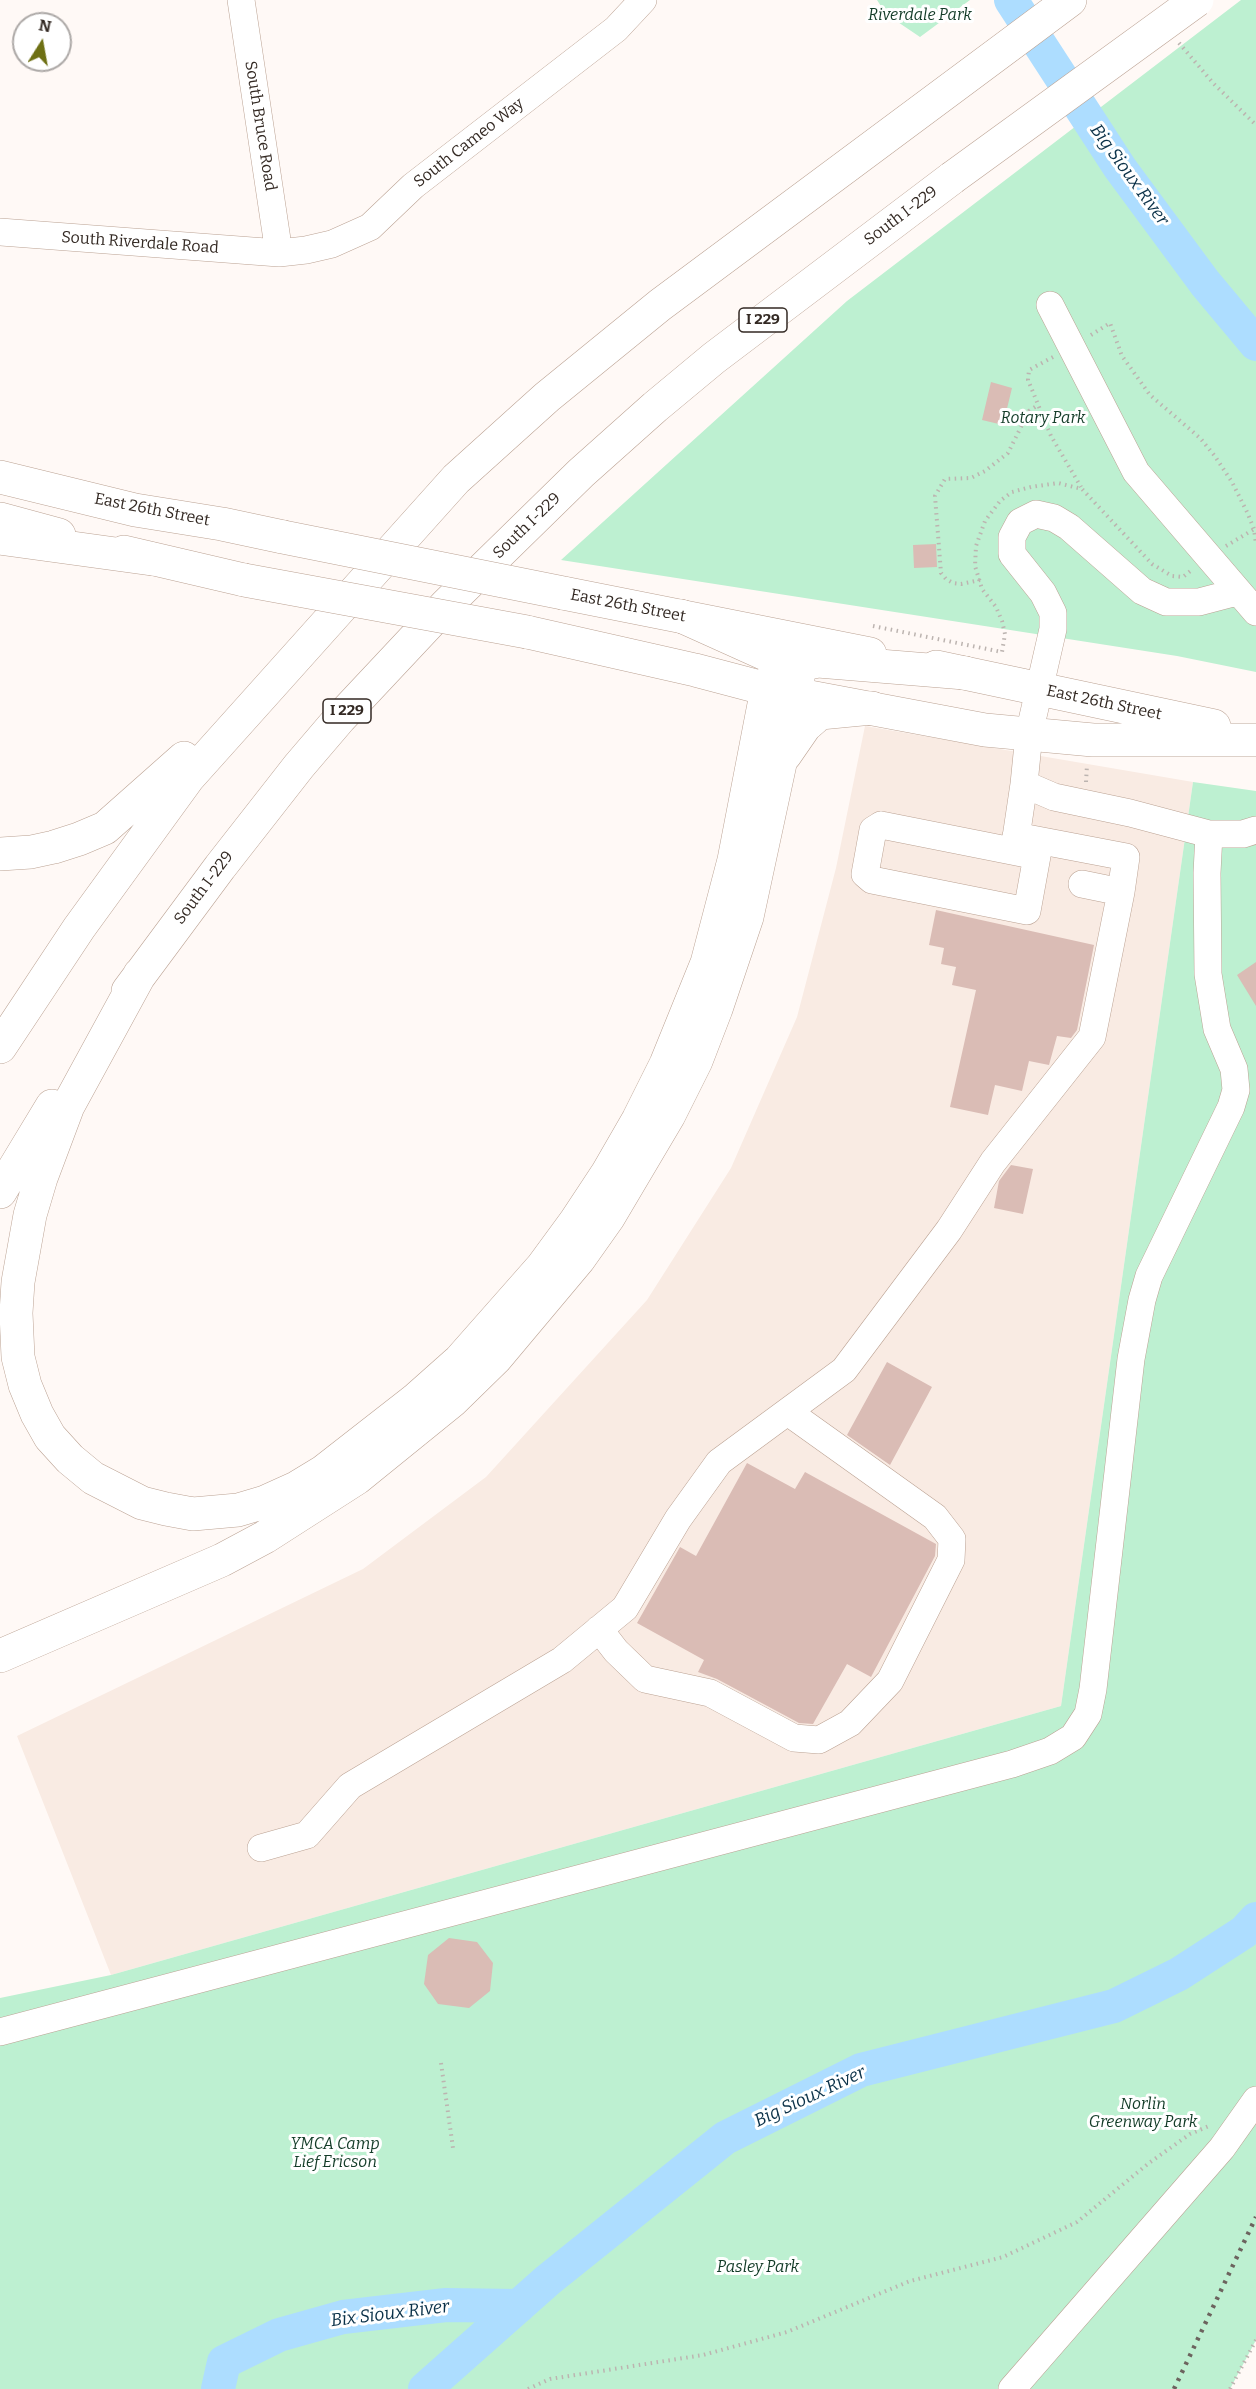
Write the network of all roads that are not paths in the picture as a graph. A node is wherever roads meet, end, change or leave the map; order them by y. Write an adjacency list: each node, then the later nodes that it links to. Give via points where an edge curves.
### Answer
1 (236, 0): 2 (street)
2 (241, 0): 7 (street, South Bruce Road)
3 (643, 0): 7 (street, South Cameo Way, via 616,29 413,186 370,227 332,244)
4 (1070, 0): 16 (main road, via 660,305 495,442 456,479)
5 (1197, 0): 34 (main road, South I-229 / I 229, bridge, via 714,358 598,458 446,605 333,726 252,825)
6 (0, 232): 7 (street, South Riverdale Road)
7 (279, 253)
8 (1050, 305): 13 (street, via 1136,472)
9 (0, 477): 15 (main road, East 26th Street, bridge, via 135,510)
10 (0, 519): 12 (main road, East 26th Street)
11 (0, 538): 12 (main road)
12 (152, 559): 18 (main road, East 26th Street, bridge)
13 (1237, 592): 14 (street); 19 (street, via 1199,602 1166,602 1142,591 1069,527 1036,514 1020,522 1012,537 1012,554 1043,593 1053,613 1053,629)
14 (1256, 612)
15 (681, 616): 17 (main road, East 26th Street); 18 (main road, via 772,657)
16 (300, 652): 30 (main road, via 105,828 54,847); 35 (main road, via 188,778 86,918)
17 (965, 673): 18 (main road, via 818,662); 19 (main road, East 26th Street)
18 (784, 683): 20 (main road, East 26th Street); 24 (main road); 34 (main road, via 707,963 638,1120 575,1222 542,1268 460,1360 371,1436 296,1488 265,1502 215,1514 194,1514 142,1503 93,1478 70,1460 37,1414 18,1357 18,1282 41,1178 68,1106)
19 (1038, 689): 21 (street); 22 (main road, East 26th Street)
20 (872, 708): 21 (main road, East 26th Street, via 985,730); 24 (main road, via 820,713 793,742)
21 (1029, 734): 23 (main road, East 26th Street, via 1092,740); 25 (street)
22 (1256, 735)
23 (1256, 741)
24 (779, 774): 39 (main road, via 747,916 696,1061 608,1218 503,1350 452,1401 357,1478 265,1537 164,1586)
25 (1024, 784): 26 (street, via 1054,797); 29 (street)
26 (1141, 816): 28 (street); 31 (street)
27 (1256, 830): 28 (street)
28 (1209, 834): 41 (street, via 1209,974 1217,1029 1234,1069 1236,1090 1149,1276 1142,1300 1131,1359 1093,1689 1088,1714 1073,1737 1050,1751 1012,1764)
29 (1015, 844): 29 (street, via 1037,856 1038,913 872,880 865,874 873,830 881,825); 31 (street)
30 (0, 854)
31 (1126, 856): 33 (street)
32 (1082, 884): 33 (street)
33 (1121, 892): 37 (street, via 1092,1037 993,1162 949,1230 844,1370)
34 (140, 974): 36 (main road, South I-229 / I 229)
35 (0, 1047)
36 (0, 1192)
37 (788, 1412): 38 (street, via 718,1462 678,1519 625,1608); 38 (street, via 935,1517 952,1539 951,1560 890,1681 850,1723 819,1740 794,1738 710,1693 645,1679)
38 (599, 1629): 40 (street, via 562,1660 350,1786 307,1834)
39 (0, 1656)
40 (261, 1848)
41 (0, 2032)
42 (1256, 2100): 43 (street, via 1222,2148)
43 (1012, 2389)

